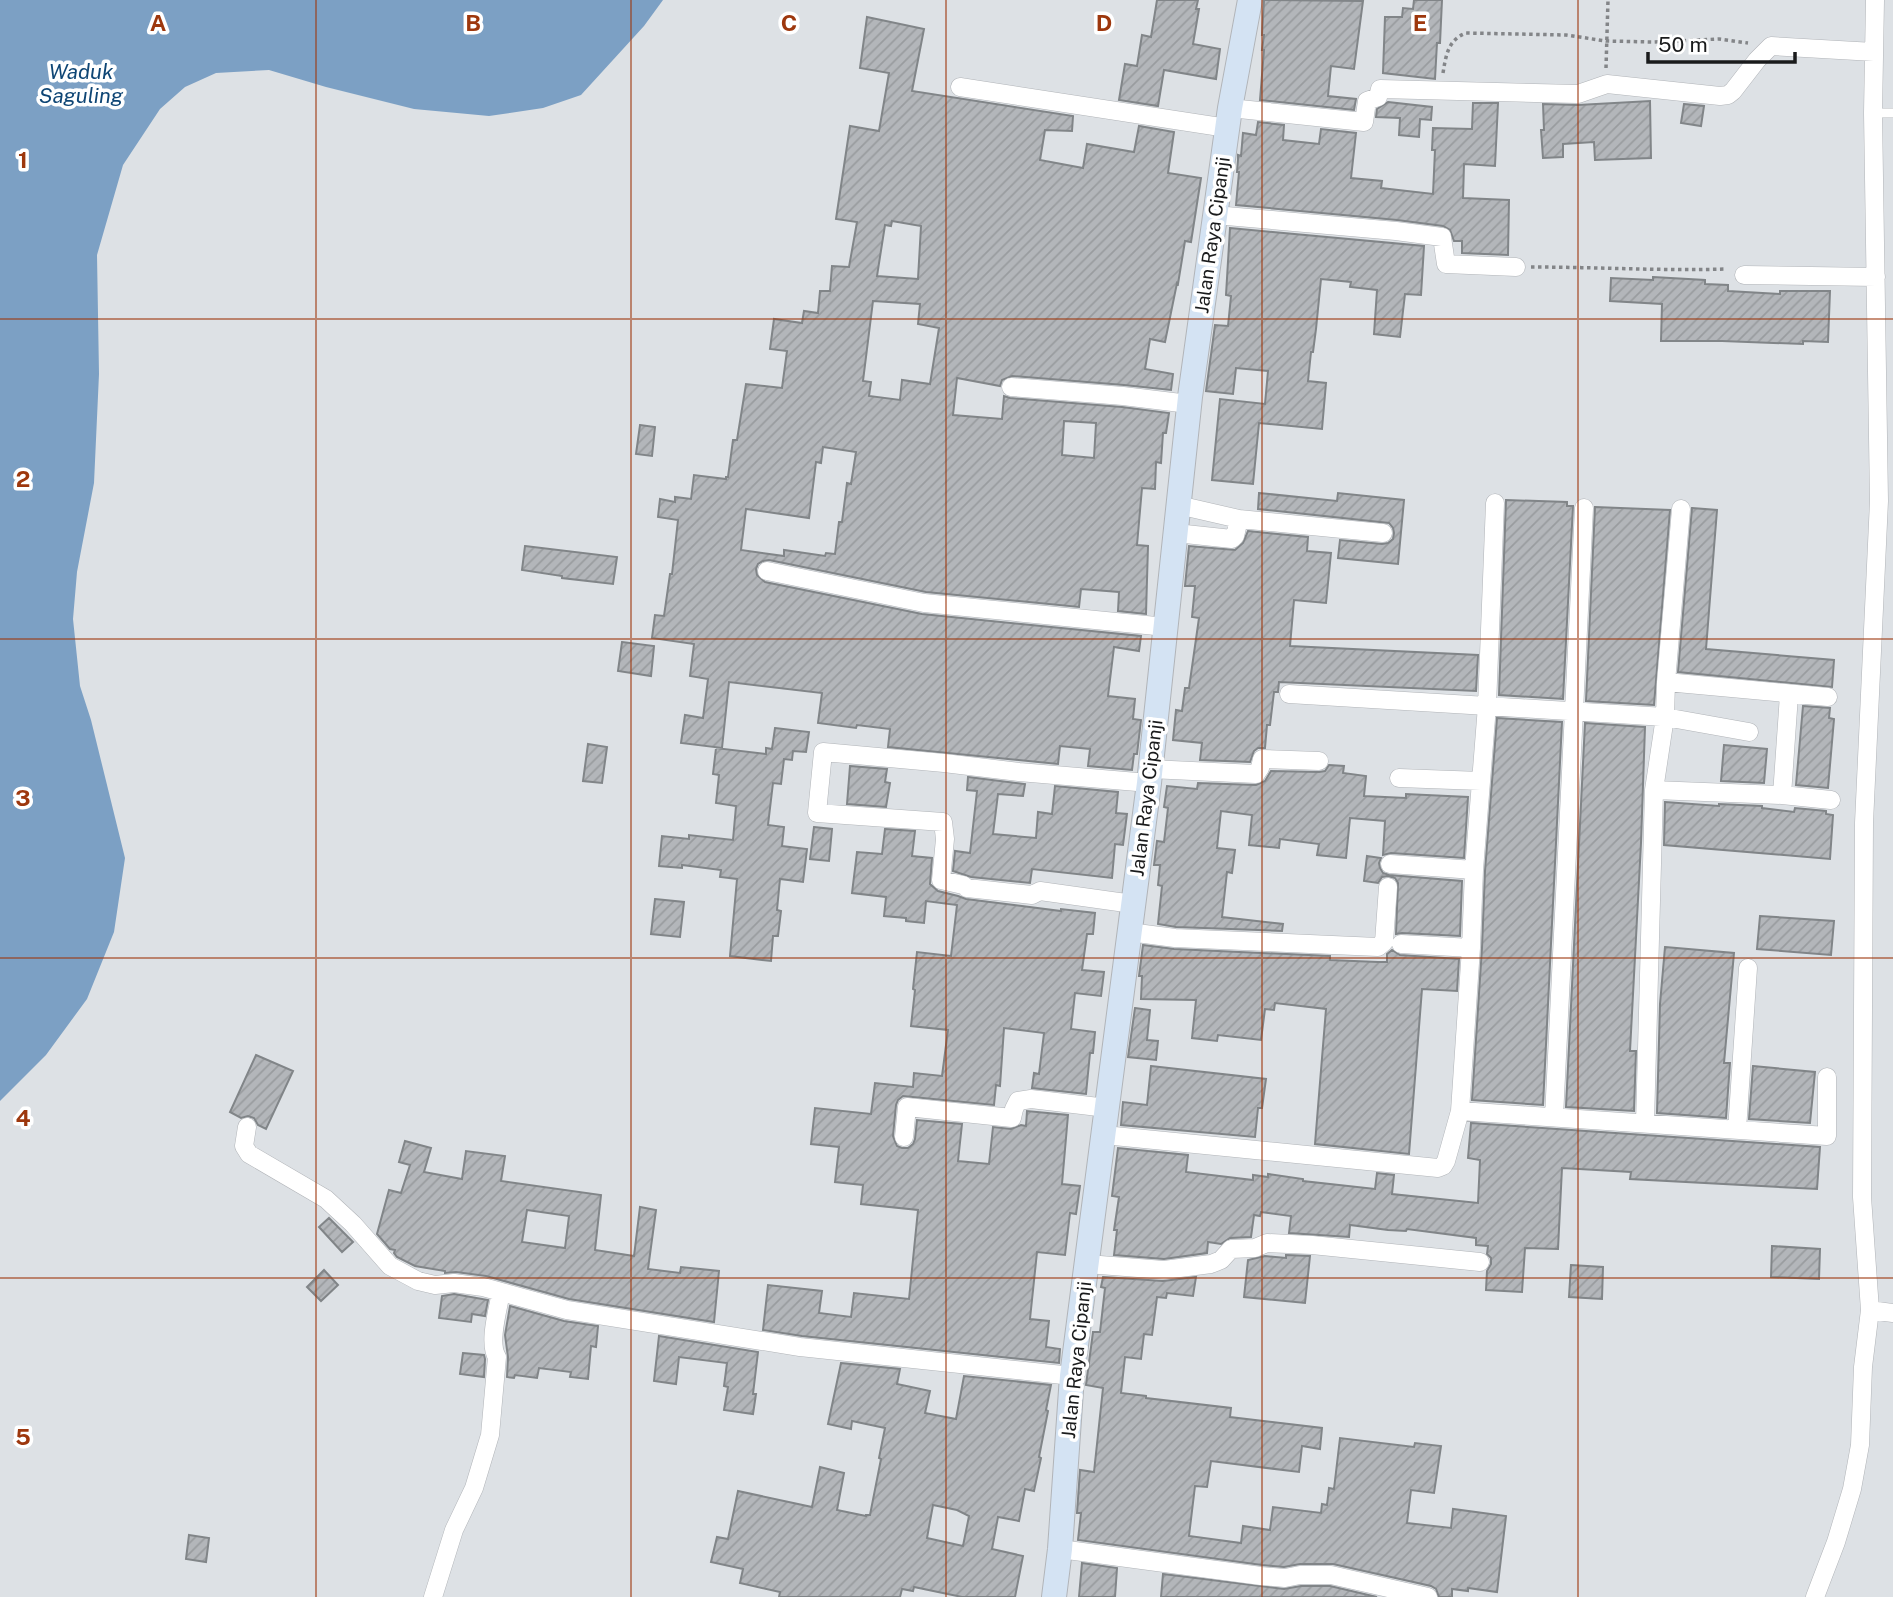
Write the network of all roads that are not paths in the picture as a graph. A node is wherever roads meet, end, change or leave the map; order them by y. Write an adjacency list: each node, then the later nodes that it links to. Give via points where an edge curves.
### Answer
1 (1250, 0): 7 (main road, Jalan Raya Cipanji)
2 (1875, 0): 3 (street)
3 (1874, 52): 5 (street); 7 (street, via 1771,46 1733,91 1720,96 1607,84 1578,94 1380,89 1378,97 1367,101 1364,122)
4 (960, 87): 7 (street)
5 (1873, 113): 6 (lane); 11 (street)
6 (1893, 113)
7 (1228, 118): 8 (main road, Jalan Raya Cipanji)
8 (1215, 215): 9 (street, via 1441,237 1446,264); 13 (main road, Jalan Raya Cipanji)
9 (1517, 267)
10 (1744, 275): 11 (street)
11 (1876, 277): 58 (street, via 1879,500 1864,823 1862,1198)
12 (1011, 387): 13 (street)
13 (1189, 404): 15 (main road, Jalan Raya Cipanji)
14 (1495, 503): 27 (street)
15 (1178, 505): 18 (street); 19 (main road, Jalan Raya Cipanji)
16 (1584, 508): 28 (street)
17 (1681, 509): 23 (street)
18 (1239, 519): 19 (street, via 1232,539); 20 (street)
19 (1175, 533): 22 (main road, Jalan Raya Cipanji)
20 (1383, 533)
21 (767, 571): 22 (street, via 924,603)
22 (1166, 627): 32 (main road, Jalan Raya Cipanji)
23 (1666, 682): 25 (street); 29 (street)
24 (1289, 694): 27 (street)
25 (1788, 695): 26 (street); 36 (street)
26 (1828, 697)
27 (1487, 706): 28 (street); 34 (street)
28 (1575, 712): 29 (street); 49 (street)
29 (1665, 716): 30 (street); 35 (street)
30 (1749, 732)
31 (1319, 761): 32 (street, via 1262,759 1256,774)
32 (1149, 776): 41 (main road, Jalan Raya Cipanji); 41 (street, via 1019,772 823,752 817,813 943,821 941,880 967,888 1032,895 1040,891)
33 (1399, 778): 34 (street)
34 (1481, 781): 39 (street)
35 (1654, 790): 36 (street); 50 (street)
36 (1782, 795): 37 (street)
37 (1832, 800)
38 (1390, 864): 39 (street)
39 (1474, 870): 44 (street)
40 (1388, 887): 42 (street, via 1384,942 1378,947)
41 (1133, 904): 42 (main road, Jalan Raya Cipanji)
42 (1129, 932): 47 (main road, Jalan Raya Cipanji)
43 (1401, 944): 44 (street)
44 (1471, 948): 48 (street)
45 (1748, 968): 52 (street)
46 (1827, 1076): 52 (street, via 1827,1136)
47 (1107, 1108): 53 (main road, Jalan Raya Cipanji); 54 (street, via 1031,1099 1018,1101 1012,1118 907,1107)
48 (1460, 1111): 49 (street); 53 (street, via 1446,1161 1438,1168)
49 (1554, 1117): 50 (street)
50 (1645, 1123): 52 (street)
51 (247, 1127): 57 (street, via 244,1146 249,1154 326,1199 390,1266 409,1278 435,1285 454,1283)
52 (1737, 1130)
53 (1104, 1135): 56 (main road, Jalan Raya Cipanji)
54 (904, 1138)
55 (1480, 1262): 56 (street, via 1267,1243 1231,1249 1211,1264 1164,1270)
56 (1087, 1264): 60 (main road, Jalan Raya Cipanji)
57 (501, 1292): 60 (street, via 567,1310 800,1347); 62 (street, via 494,1333 497,1357 490,1435)
58 (1870, 1310): 59 (street); 65 (street, via 1860,1445 1852,1489)
59 (1893, 1313)
60 (1072, 1376): 61 (main road, Jalan Raya Cipanji)
61 (1060, 1549): 63 (main road, Jalan Raya Cipanji); 64 (street, via 1261,1576 1331,1575)
62 (433, 1597)
63 (1054, 1597)
64 (1428, 1597)
65 (1815, 1597)

